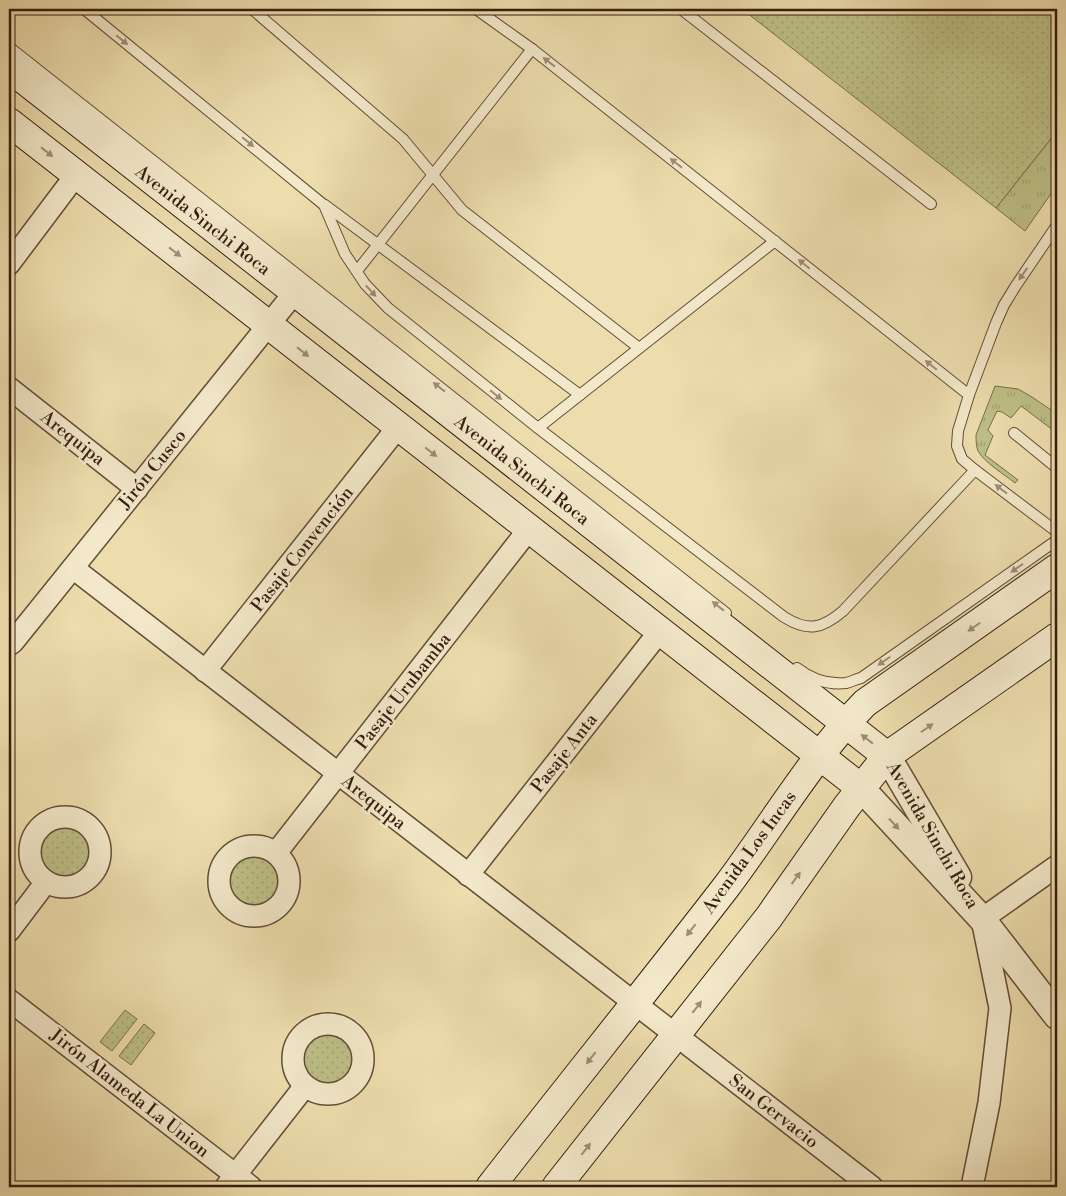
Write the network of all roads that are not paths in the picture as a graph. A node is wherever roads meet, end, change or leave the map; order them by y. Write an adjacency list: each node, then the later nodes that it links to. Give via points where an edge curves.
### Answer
1 (84, 9): 12 (lane, one-way to 12)
2 (252, 9): 9 (lane, via 403,139)
3 (476, 9): 6 (lane)
4 (681, 9): 11 (lane)
5 (9, 47): 36 (lane, one-way to 5)
6 (532, 49): 9 (lane); 15 (lane, one-way to 6)
7 (9, 68): 19 (main road, Avenida Sinchi Roca)
8 (9, 122): 10 (main road, Avenida Sinchi Roca, one-way to 10)
9 (432, 174): 16 (lane); 21 (lane, via 462,210)
10 (76, 175): 17 (street); 20 (main road, Avenida Sinchi Roca, one-way to 20)
11 (931, 204)
12 (324, 205): 16 (lane); 18 (lane)
13 (1057, 225): 14 (lane)
14 (1054, 237): 24 (lane, one-way to 24, via 1004,305)
15 (775, 241): 21 (lane); 24 (lane, one-way to 15)
16 (377, 244): 18 (lane); 23 (lane)
17 (9, 264)
18 (356, 271): 26 (lane, one-way to 26, via 388,308)
19 (295, 292): 20 (street, Jirón Cusco); 42 (main road, Avenida Sinchi Roca)
20 (268, 325): 25 (main road, Avenida Sinchi Roca, one-way to 25); 30 (street, Jirón Cusco)
21 (639, 348): 23 (lane)
22 (9, 388): 30 (street, Arequipa)
23 (580, 395): 26 (lane)
24 (969, 395): 29 (lane, via 957,446 962,458)
25 (398, 427): 31 (main road, Avenida Sinchi Roca, one-way to 31); 41 (street, Pasaje Convención)
26 (538, 428): 29 (lane, via 784,617 804,627 826,623 843,611)
27 (1014, 433): 28 (lane)
28 (1057, 468)
29 (975, 470): 32 (lane, one-way to 29)
30 (137, 488): 34 (street, Jirón Cusco)
31 (529, 529): 37 (main road, Avenida Sinchi Roca); 45 (street, Pasaje Urubamba)
32 (1057, 532)
33 (1057, 540): 40 (lane, one-way to 40, via 861,678 847,683 822,682 806,676)
34 (73, 568): 39 (street, Jirón Cusco); 41 (street, Arequipa)
35 (1057, 568): 42 (main road, Avenida Los Incas, one-way to 42, via 865,703)
36 (736, 620)
37 (660, 631): 43 (main road, Avenida Sinchi Roca); 49 (street, Pasaje Anta)
38 (1057, 637): 44 (main road, one-way to 38)
39 (10, 642)
40 (790, 663)
41 (206, 671): 45 (street, Arequipa)
42 (846, 723): 43 (main road, Avenida Los Incas); 44 (main road, Avenida Sinchi Roca, one-way to 42)
43 (820, 756): 46 (main road, Avenida Sinchi Roca); 54 (main road, Avenida Los Incas, one-way to 54, via 727,885)
44 (888, 756): 46 (main road); 51 (street, Avenida Sinchi Roca)
45 (338, 774): 47 (street, Pasaje Urubamba); 49 (street, Arequipa)
46 (860, 788): 51 (street, Avenida Sinchi Roca, one-way to 51); 56 (main road, one-way to 46, via 768,917)
47 (276, 853)
48 (1057, 866): 51 (street)
49 (468, 874): 54 (street, Arequipa)
50 (46, 882): 52 (street)
51 (982, 919): 55 (street, Avenida Sinchi Roca); 62 (street, via 1000,1008 989,1103)
52 (9, 931)
53 (9, 1000): 58 (street, Jirón Alameda La Union)
54 (634, 1003): 56 (street, Arequipa); 60 (main road, Avenida Los Incas, one-way to 60)
55 (1057, 1016)
56 (676, 1035): 59 (main road, one-way to 56); 61 (street, San Gervacio)
57 (305, 1086): 58 (street)
58 (237, 1183)
59 (567, 1183)
60 (490, 1187)
61 (872, 1187)
62 (972, 1187)

